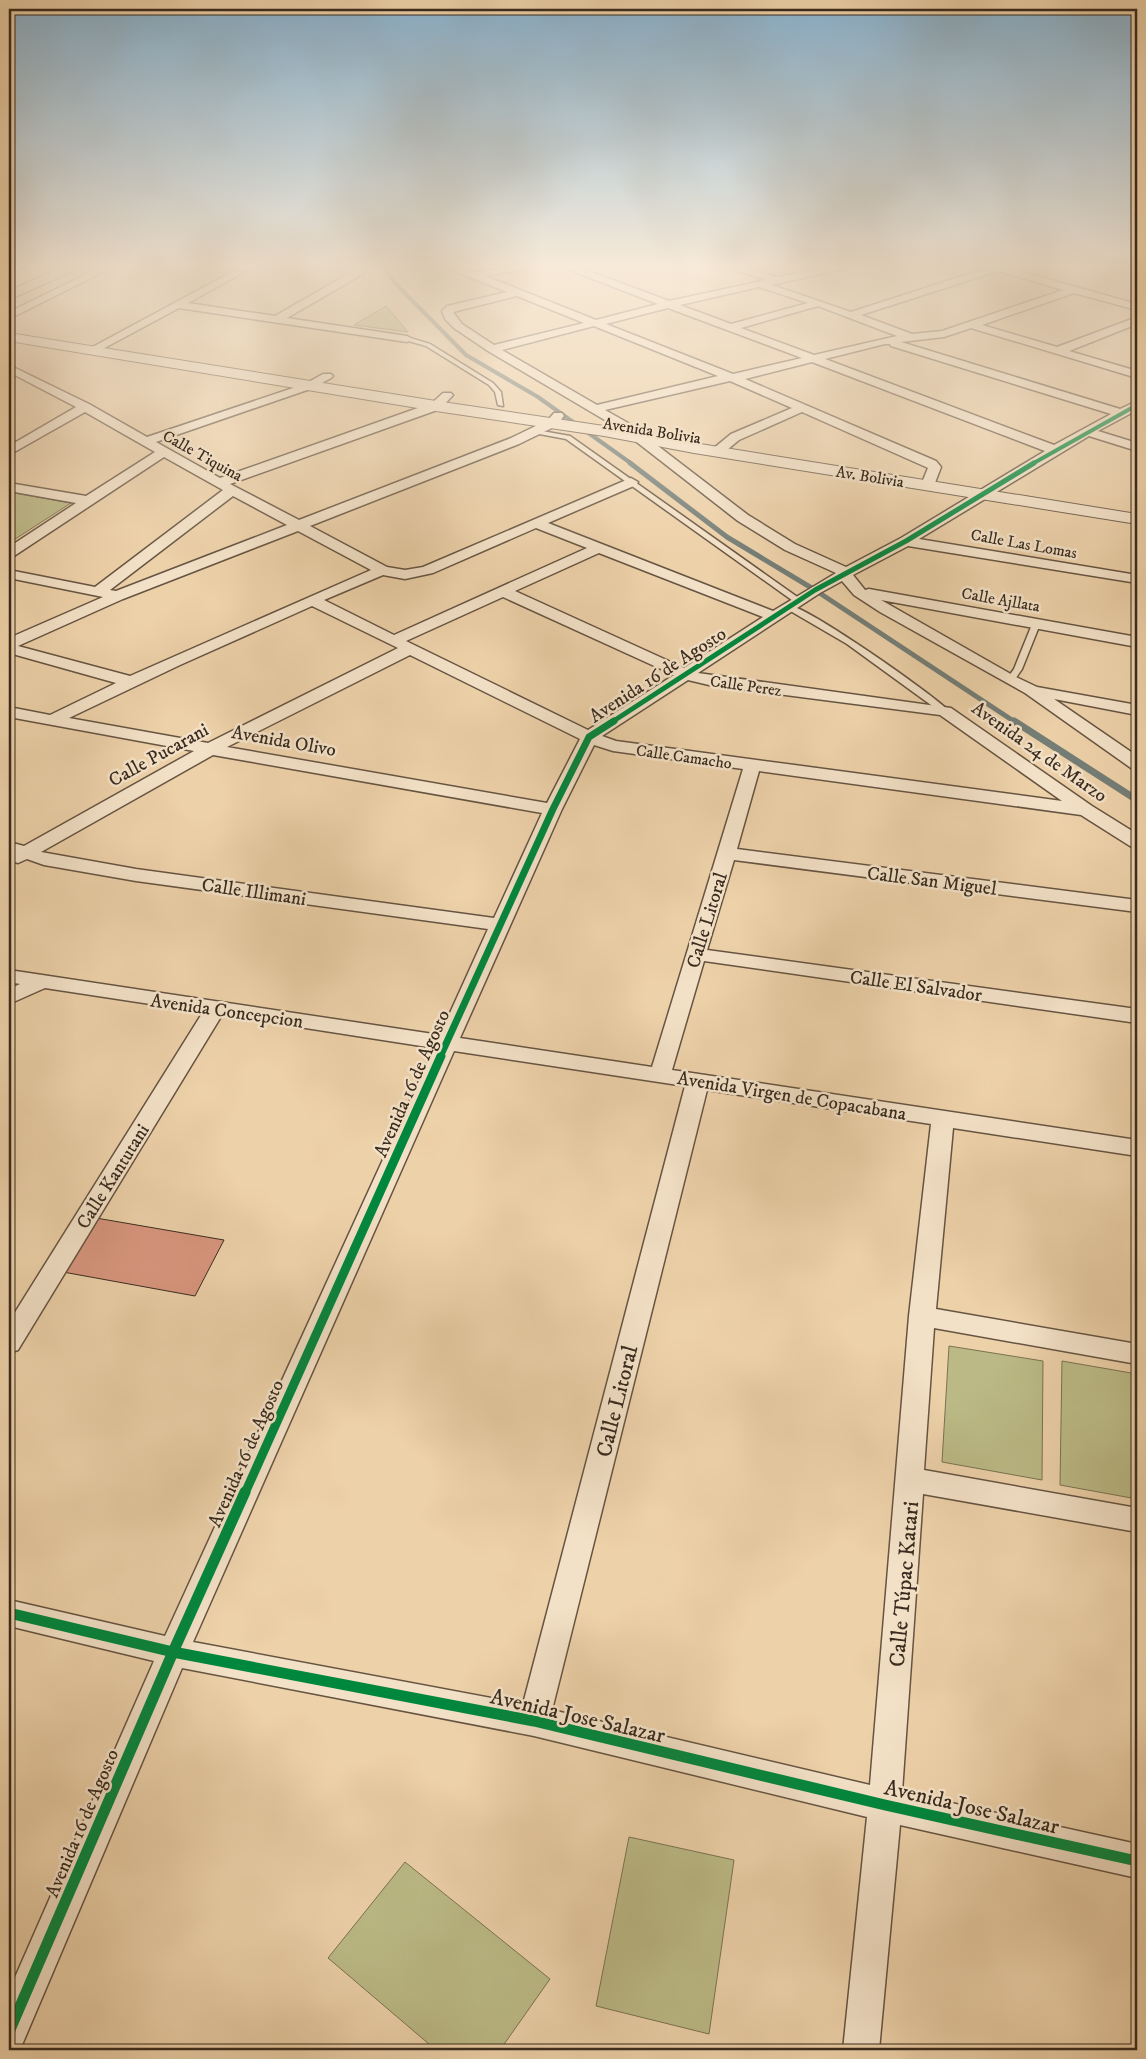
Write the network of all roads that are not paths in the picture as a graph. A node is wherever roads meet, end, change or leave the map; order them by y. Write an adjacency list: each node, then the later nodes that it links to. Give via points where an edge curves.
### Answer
1 (166, 362): 16 (street)
2 (237, 362): 13 (street)
3 (456, 362): 22 (lane, via 491,384 498,392)
4 (512, 362): 24 (street)
5 (692, 362): 14 (street)
6 (797, 362): 14 (street)
7 (825, 362): 35 (street)
8 (953, 362): 23 (street)
9 (1096, 362): 11 (street)
10 (9, 368): 12 (street, Calle Tiquina)
11 (1137, 374)
12 (21, 375): 15 (street); 20 (street, Calle Tiquina)
13 (327, 376): 16 (street); 17 (street)
14 (733, 378): 21 (street); 24 (street, via 713,380)
15 (9, 382)
16 (309, 386): 19 (street); 32 (street)
17 (448, 395): 19 (street); 22 (street)
18 (1137, 405): 23 (street, Avenida 16 de Agosto)
19 (436, 406): 22 (street); 41 (street)
20 (85, 407): 31 (street); 32 (street, Calle Tiquina)
21 (802, 408): 33 (street, via 745,432); 38 (street, via 931,464 935,467)
22 (502, 410): 25 (street)
23 (1122, 414): 28 (street, Avenida 16 de Agosto)
24 (592, 415): 25 (street, Avenida Bolivia); 26 (street, Avenida Bolivia)
25 (559, 422): 27 (street); 30 (street, Av. Bolivia)
26 (624, 426): 30 (street); 33 (street, Avenida Bolivia)
27 (536, 432): 39 (lane, via 568,437); 48 (street)
28 (1088, 432): 34 (street); 35 (street, Avenida 16 de Agosto)
29 (9, 435): 31 (street)
30 (638, 437): 33 (street, Av. Bolivia); 53 (street, via 742,518 790,547)
31 (31, 438): 36 (street)
32 (144, 442): 37 (street, Calle Tiquina)
33 (723, 446): 38 (street, Av. Bolivia)
34 (1137, 447)
35 (1055, 450): 40 (street, Avenida 16 de Agosto)
36 (9, 451)
37 (164, 452): 41 (street, Calle Tiquina); 44 (street)
38 (931, 479): 40 (street); 43 (street, Av. Bolivia)
39 (631, 482): 47 (street, Calle Tiquina); 61 (lane)
40 (999, 483): 43 (street, Avenida 16 de Agosto); 45 (street)
41 (226, 486): 48 (street, Calle Tiquina); 56 (street)
42 (9, 487): 44 (street)
43 (983, 494): 46 (street, Av. Bolivia); 49 (street, Avenida 16 de Agosto)
44 (89, 501): 51 (street)
45 (1137, 506)
46 (1137, 519)
47 (535, 524): 50 (street); 52 (street, Calle Tiquina, via 418,574 402,575)
48 (300, 526): 52 (street, Calle Tiquina); 59 (street)
49 (906, 540): 53 (street, Avenida 16 de Agosto); 55 (street, Calle Las Lomas)
50 (599, 548): 57 (street); 62 (street)
51 (9, 553)
52 (382, 570): 60 (street)
53 (844, 572): 58 (street); 61 (street, Avenida 16 de Agosto)
54 (9, 574): 56 (street)
55 (1137, 579)
56 (99, 591): 59 (street)
57 (504, 592): 64 (street); 69 (street, Calle Perez)
58 (859, 592): 63 (street, Calle Ajllata); 70 (street)
59 (118, 596): 66 (street)
60 (312, 600): 64 (street, Calle Camacho); 71 (street)
61 (795, 604): 62 (street, Avenida 16 de Agosto); 75 (lane)
62 (775, 617): 69 (street, Avenida 16 de Agosto)
63 (1036, 624): 65 (street, Calle Ajllata); 70 (lane, via 1018,669)
64 (394, 640): 68 (street, Calle Camacho)
65 (1137, 642)
66 (9, 644)
67 (9, 648): 71 (street)
68 (411, 648): 77 (street, Calle Camacho); 78 (street, Calle Pucarani)
69 (687, 675): 75 (street, Calle Perez); 77 (street, Avenida 16 de Agosto)
70 (1010, 680): 72 (street)
71 (129, 681): 76 (street)
72 (1031, 690): 73 (street); 79 (street)
73 (1137, 710)
74 (9, 712): 76 (street, Avenida Olivo)
75 (945, 712): 83 (street, Avenida 24 de Marzo)
76 (52, 720): 78 (street, Avenida Olivo)
77 (589, 737): 81 (street, Calle Camacho, via 613,746); 82 (street, Avenida 16 de Agosto)
78 (210, 749): 82 (street, Avenida Olivo); 86 (street, Calle Pucarani)
79 (1129, 755): 80 (street)
80 (1137, 764)
81 (752, 766): 83 (street, Calle Camacho); 85 (street, Calle Litoral)
82 (553, 808): 88 (street, Avenida 16 de Agosto)
83 (1086, 810): 84 (street, Avenida 24 de Marzo)
84 (1137, 842)
85 (726, 853): 87 (street, Calle San Miguel); 89 (street, Calle Litoral)
86 (14, 854): 88 (street, Calle Illimani, via 136,875)
87 (1137, 906)
88 (501, 925): 95 (street, Avenida 16 de Agosto)
89 (695, 954): 94 (street, Calle El Salvador); 96 (street, Calle Litoral)
90 (9, 976): 91 (street, Avenida Concepcion)
91 (40, 982): 92 (street); 93 (street, Avenida Concepcion)
92 (9, 997)
93 (215, 1009): 95 (street, Avenida Concepcion); 101 (street, Calle Kantutani)
94 (1137, 1016)
95 (446, 1042): 96 (street, Avenida Virgen de Copacabana); 106 (street, Avenida 16 de Agosto)
96 (660, 1075): 97 (street, Avenida Virgen de Copacabana)
97 (698, 1080): 98 (street, Avenida Virgen de Copacabana); 107 (street, Calle Litoral)
98 (943, 1118): 99 (street, Avenida Virgen de Copacabana); 100 (street, Calle Túpac Katari)
99 (1137, 1148)
100 (922, 1316): 102 (street); 103 (street, Calle Túpac Katari)
101 (9, 1344)
102 (1137, 1354)
103 (911, 1480): 104 (street); 108 (street, Calle Túpac Katari)
104 (1137, 1520)
105 (9, 1613): 106 (street, Avenida Jose Salazar)
106 (173, 1652): 107 (street, Avenida Jose Salazar); 110 (street, Avenida 16 de Agosto)
107 (534, 1721): 108 (street, Avenida Jose Salazar)
108 (885, 1805): 109 (street, Avenida Jose Salazar); 111 (street, Calle Túpac Katari)
109 (1137, 1861)
110 (9, 2032)
111 (861, 2050)

